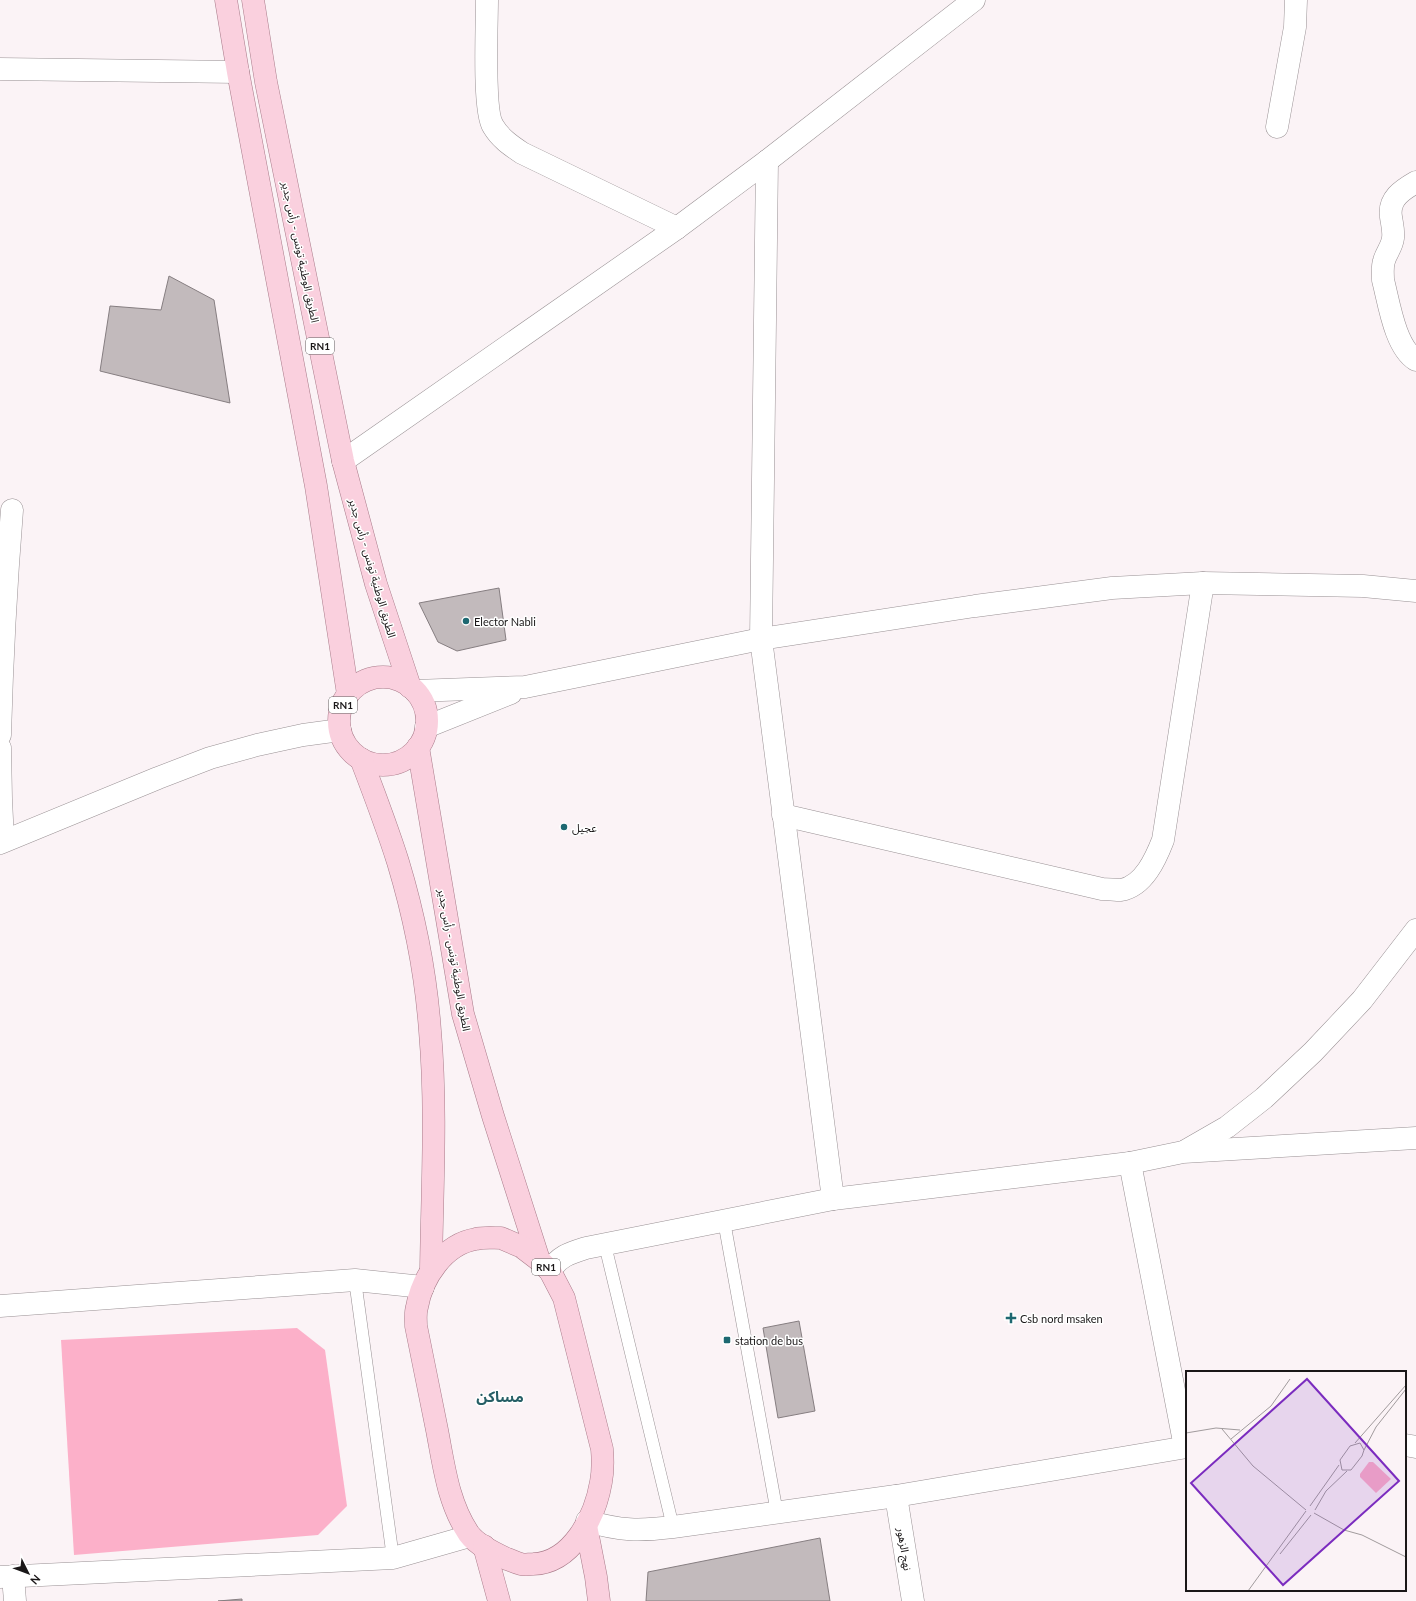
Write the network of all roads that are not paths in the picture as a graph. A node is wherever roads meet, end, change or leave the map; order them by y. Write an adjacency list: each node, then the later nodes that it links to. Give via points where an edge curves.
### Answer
1 (226, 0): 7 (main road, RN1)
2 (253, 0): 13 (main road, الطريق الوطنية تونس - رأس جدير / RN1, via 266,82)
3 (487, 0): 11 (street, via 488,106 492,125 505,142 522,153)
4 (974, 0): 9 (street)
5 (1296, 0): 8 (street, via 1295,27)
6 (0, 69): 7 (street)
7 (238, 72): 20 (main road, RN1, via 316,486)
8 (1277, 127)
9 (767, 161): 11 (street); 17 (street)
10 (1416, 182): 12 (street, via 1395,197 1391,206 1393,240 1383,262 1383,280 1400,340 1410,356)
11 (677, 228): 13 (street)
12 (1416, 360)
13 (343, 461): 19 (main road, الطريق الوطنية تونس - رأس جدير / RN1, via 376,584)
14 (12, 510): 23 (street, via 5,590)
15 (1203, 583): 16 (street, via 1363,586); 17 (street, via 1097,590); 27 (street, via 1163,840 1156,859 1133,885 1121,890 1102,889)
16 (1416, 591)
17 (761, 639): 18 (street); 27 (street)
18 (525, 687): 19 (street); 21 (street)
19 (413, 689): 20 (main road, RN1, via 398,680 385,677 371,679 358,685); 21 (main road, RN1, via 427,714)
20 (348, 694): 22 (main road, RN1, via 339,718)
21 (426, 727): 24 (main road, RN1, via 424,738)
22 (340, 730): 26 (main road, RN1, via 353,754); 28 (street, via 303,735 210,758)
23 (0, 735)
24 (418, 747): 26 (main road, RN1, via 409,756 392,764 373,764); 36 (main road, الطريق الوطنية تونس - رأس جدير / RN1, via 463,1014 493,1116)
25 (0, 748): 28 (street)
26 (361, 759): 37 (main road, RN1, via 402,877 424,976 434,1094)
27 (783, 815): 33 (street)
28 (2, 842)
29 (1416, 930): 31 (street, via 1362,1000 1313,1052 1264,1098 1227,1127)
30 (1416, 1138): 31 (street)
31 (1183, 1152): 32 (street)
32 (1130, 1163): 33 (street); 41 (street)
33 (833, 1200): 34 (street)
34 (724, 1221): 35 (street); 44 (lane)
35 (605, 1245): 36 (street, via 586,1248); 46 (lane)
36 (544, 1265): 37 (main road, RN1, via 522,1247 501,1238 476,1239 458,1246 443,1257); 45 (main road, RN1, via 564,1298 602,1449 601,1483)
37 (427, 1279): 38 (street); 47 (main road, RN1, via 416,1308 416,1326 448,1489 458,1517)
38 (355, 1280): 39 (street); 48 (lane)
39 (0, 1306)
40 (1406, 1445): 42 (street)
41 (1186, 1447): 43 (street)
42 (1416, 1447)
43 (896, 1496): 44 (street); 53 (street, نهج الزهور)
44 (777, 1512): 46 (street)
45 (586, 1523): 46 (street, via 625,1530); 47 (main road, RN1, via 570,1548 557,1558 541,1564 521,1564 499,1556); 52 (main road)
46 (673, 1527)
47 (477, 1541): 48 (street); 51 (main road, RN1)
48 (393, 1558): 49 (street)
49 (6, 1576): 50 (street)
50 (15, 1601)
51 (499, 1601)
52 (599, 1601)
53 (913, 1601)

